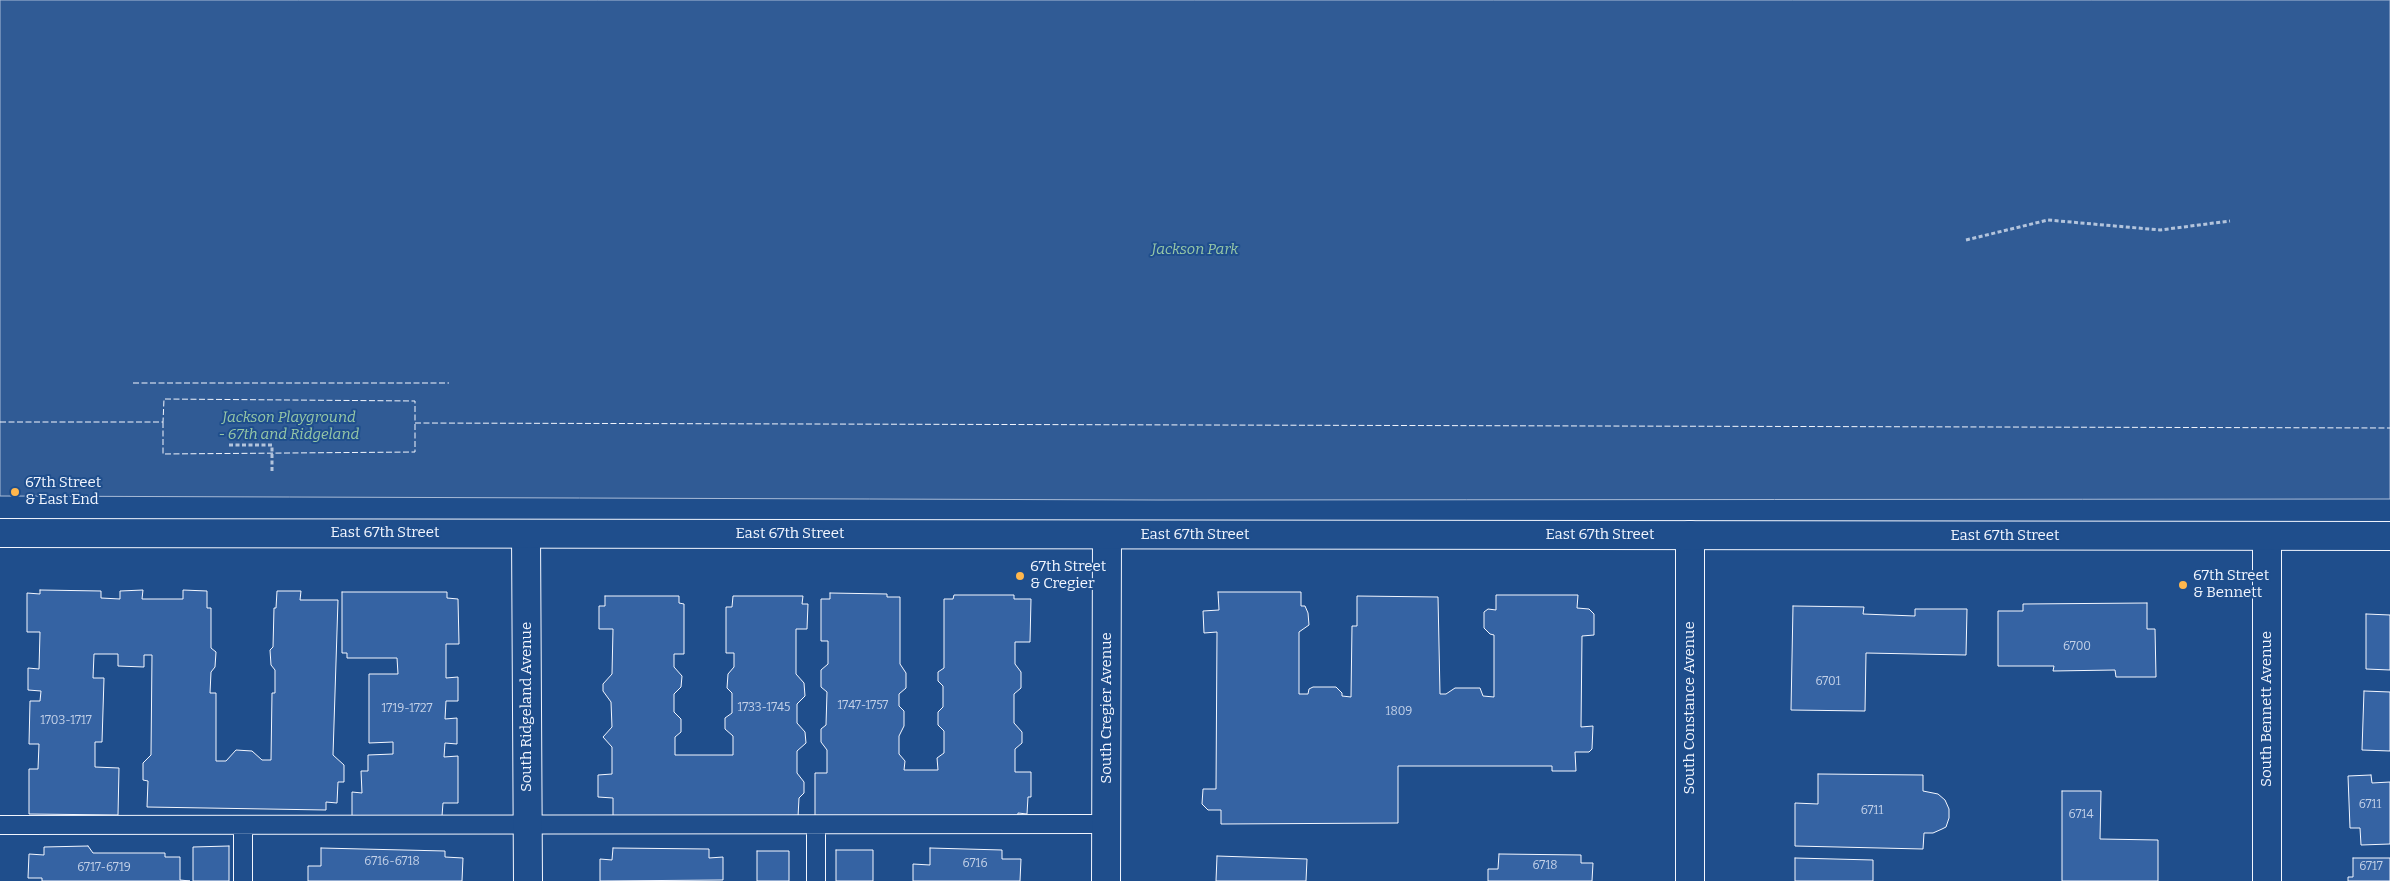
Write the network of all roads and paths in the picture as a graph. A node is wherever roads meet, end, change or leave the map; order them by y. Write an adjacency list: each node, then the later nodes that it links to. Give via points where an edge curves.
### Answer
1 (2230, 221): 2 (path, via 2160,230 2048,220)
2 (1966, 240)
3 (229, 445): 4 (path, via 272,445)
4 (272, 472)
5 (0, 533): 6 (street, East 67th Street)
6 (526, 534): 7 (street, East 67th Street); 15 (street, South Ridgeland Avenue)
7 (1107, 534): 8 (street, East 67th Street); 11 (street, South Cregier Avenue)
8 (1690, 535): 10 (street, East 67th Street); 20 (street, South Constance Avenue)
9 (2390, 536): 10 (street, East 67th Street)
10 (2266, 537): 21 (street, South Bennett Avenue)
11 (1106, 824): 14 (lane); 19 (street, South Cregier Avenue)
12 (0, 825): 13 (lane)
13 (242, 825): 15 (lane); 16 (lane)
14 (816, 825): 15 (lane); 18 (lane)
15 (528, 826): 17 (street, South Ridgeland Avenue)
16 (243, 881)
17 (528, 881)
18 (816, 881)
19 (1106, 881)
20 (1690, 881)
21 (2267, 881)

